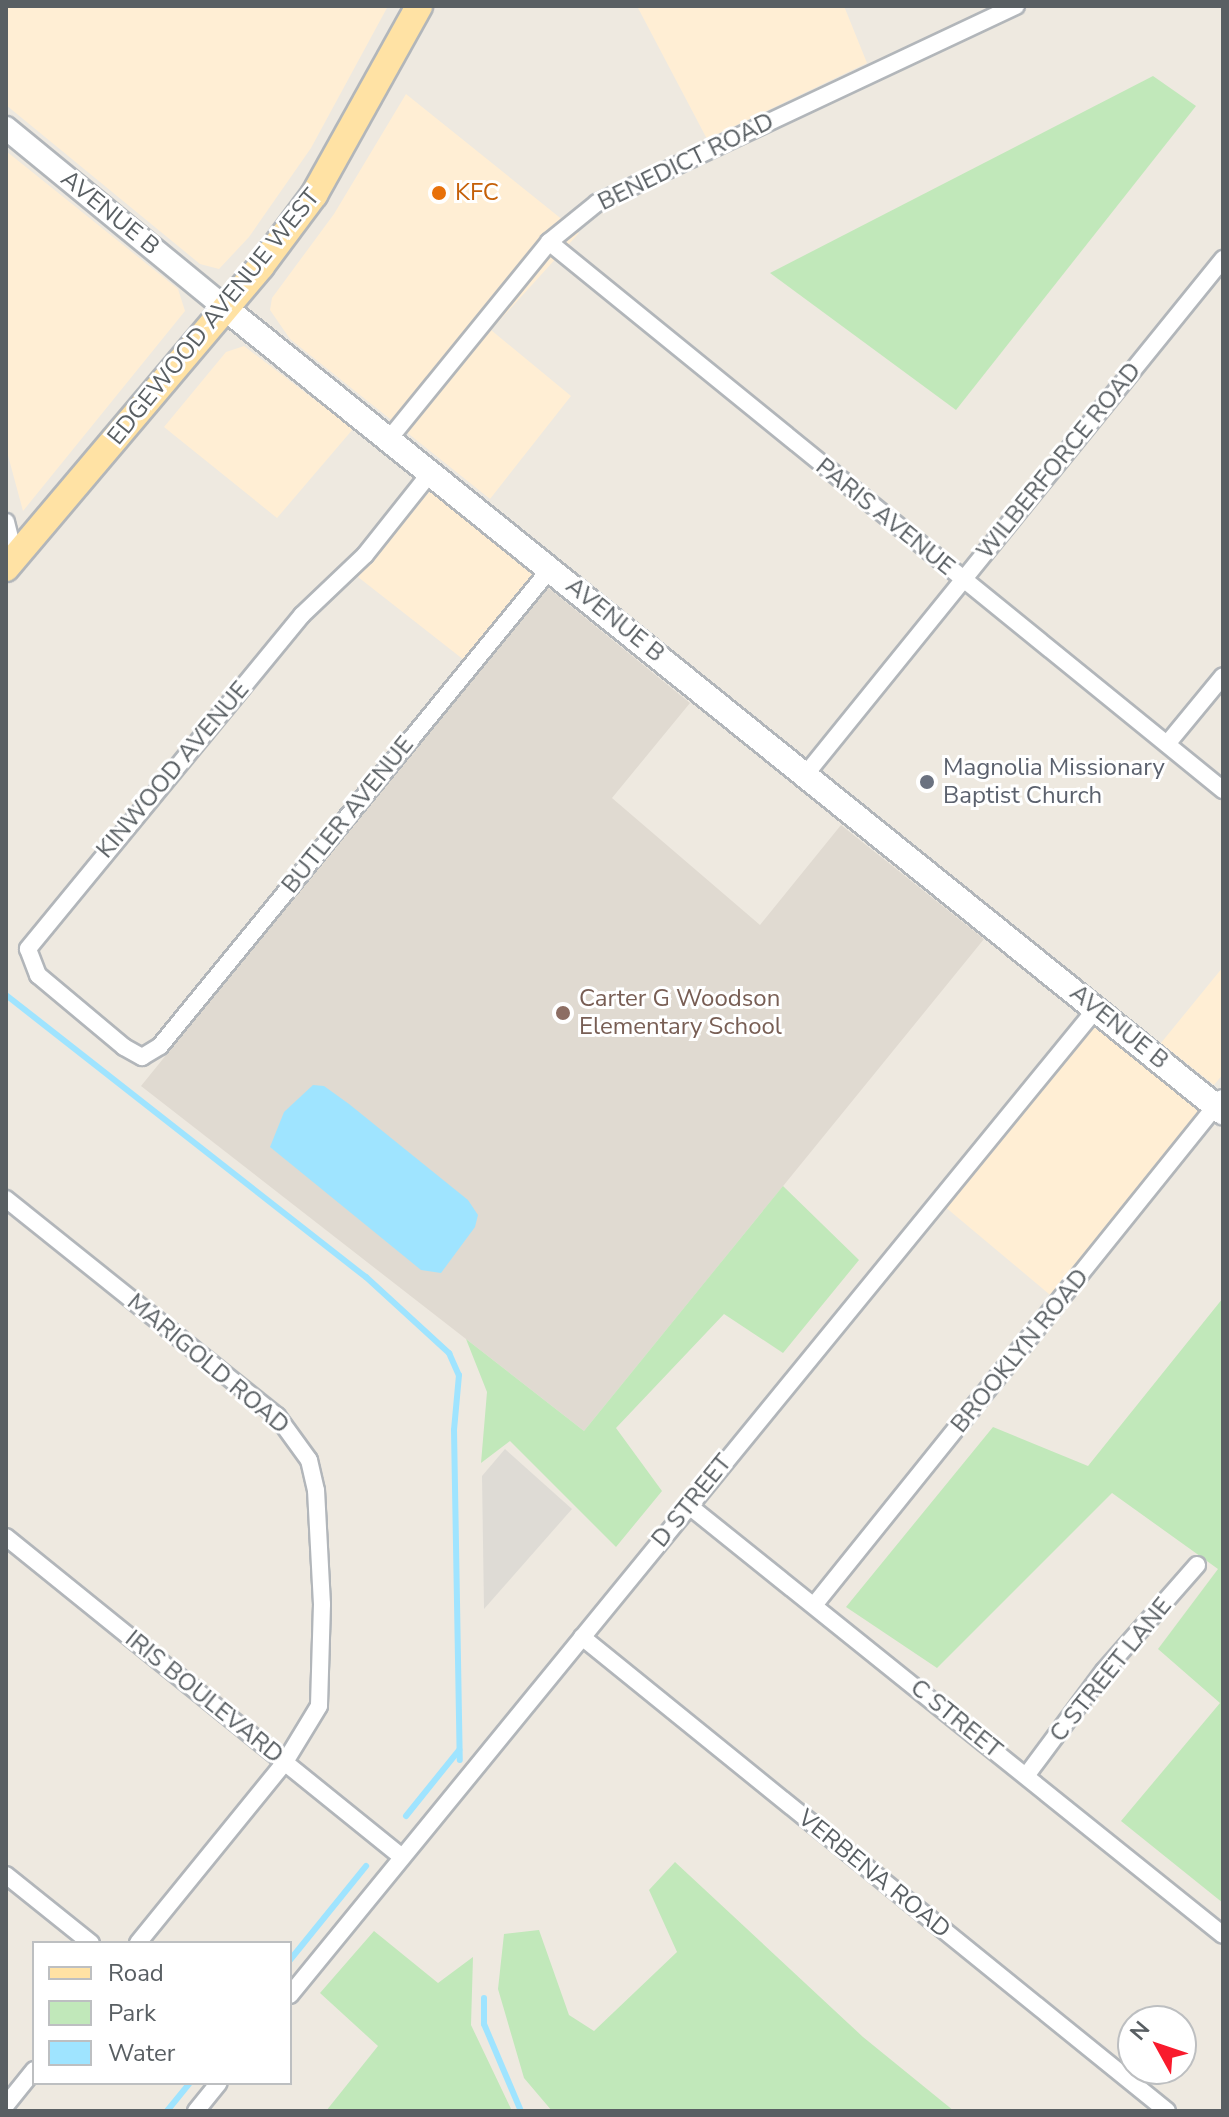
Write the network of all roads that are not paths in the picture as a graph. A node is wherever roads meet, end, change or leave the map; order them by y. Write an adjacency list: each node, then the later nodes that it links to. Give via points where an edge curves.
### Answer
1 (419, 6): 6 (main road, EDGEWOOD AVENUE WEST, via 325,178)
2 (1016, 6): 4 (street, BENEDICT ROAD, via 597,203)
3 (6, 128): 6 (street, AVENUE B)
4 (549, 242): 7 (street, BENEDICT ROAD); 12 (street, PARIS AVENUE)
5 (1223, 259): 12 (street, WILBERFORCE ROAD)
6 (225, 308): 7 (main road, AVENUE B); 10 (main road, EDGEWOOD AVENUE WEST)
7 (389, 439): 8 (main road, AVENUE B)
8 (431, 472): 11 (main road, AVENUE B); 18 (street, KINWOOD AVENUE, via 365,555 302,615 28,949 30,966 38,975)
9 (6, 522): 10 (street)
10 (10, 563)
11 (551, 568): 15 (main road, AVENUE B); 18 (street, BUTLER AVENUE, via 160,1046)
12 (962, 580): 14 (street, PARIS AVENUE); 15 (street, WILBERFORCE ROAD)
13 (1223, 676): 14 (street)
14 (1167, 744): 16 (street, PARIS AVENUE)
15 (806, 774): 17 (main road, AVENUE B)
16 (1223, 790)
17 (1096, 1009): 19 (main road, AVENUE B); 21 (street, D STREET)
18 (142, 1057)
19 (1221, 1105): 24 (street, BROOKLYN ROAD)
20 (6, 1199): 26 (street, MARIGOLD ROAD, via 277,1416 309,1460 320,1561 321,1687 310,1727)
21 (688, 1505): 24 (street, C STREET); 25 (street, D STREET)
22 (6, 1537): 26 (street, IRIS BOULEVARD)
23 (1197, 1565): 27 (street, C STREET LANE, via 1104,1671)
24 (815, 1604): 27 (street, C STREET)
25 (582, 1637): 28 (street, D STREET); 38 (street, VERBENA ROAD)
26 (285, 1762): 28 (street, IRIS BOULEVARD); 32 (street, MARIGOLD ROAD)
27 (1026, 1776): 30 (street, C STREET)
28 (402, 1857): 33 (street, D STREET)
29 (6, 1875): 31 (street)
30 (1223, 1935)
31 (88, 1941)
32 (140, 1941)
33 (292, 1993)
34 (32, 2072): 36 (street)
35 (217, 2085): 37 (street)
36 (6, 2105)
37 (196, 2111)
38 (1167, 2111)

